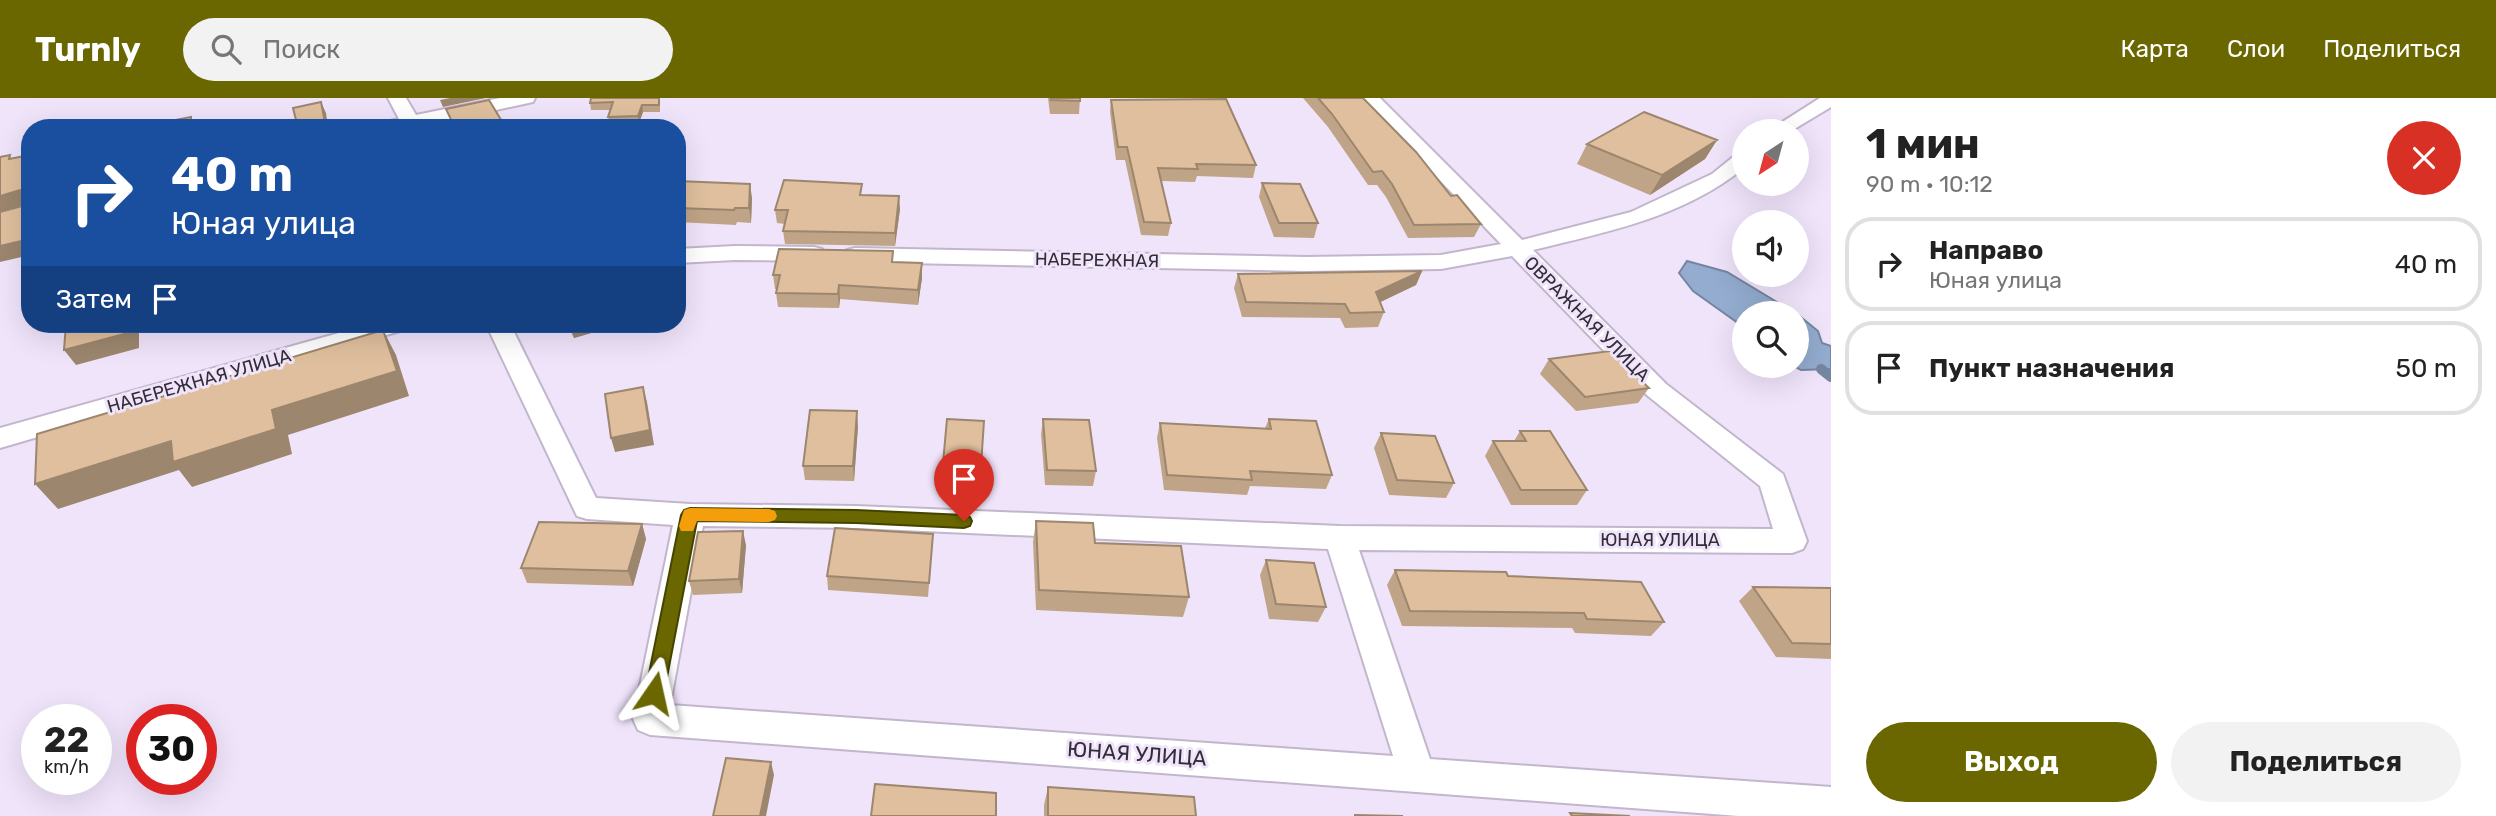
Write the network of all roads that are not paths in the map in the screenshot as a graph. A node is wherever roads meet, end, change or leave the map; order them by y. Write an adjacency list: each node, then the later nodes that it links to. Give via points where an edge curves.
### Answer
1 (397, 98): 5 (street)
2 (526, 98): 6 (street)
3 (1370, 98): 9 (street, ОВРАЖНАЯ УЛИЦА)
4 (1831, 99): 7 (street)
5 (409, 119)
6 (438, 119)
7 (1798, 119)
8 (1732, 168): 9 (street, НАБЕРЕЖНАЯ, via 1639,217)
9 (1516, 248): 10 (street, НАБЕРЕЖНАЯ, via 1441,262 1306,264); 16 (street, ОВРАЖНАЯ УЛИЦА, via 1657,390 1773,481)
10 (686, 256)
11 (367, 333): 13 (street, НАБЕРЕЖНАЯ УЛИЦА)
12 (502, 333): 14 (street, ЮНАЯ УЛИЦА, via 587,508)
13 (0, 438)
14 (690, 515): 15 (street, ЮНАЯ УЛИЦА, via 856,517); 17 (street, ЮНАЯ УЛИЦА, via 650,719)
15 (1340, 538): 16 (street, ЮНАЯ УЛИЦА); 17 (street)
16 (1792, 541)
17 (1417, 775): 18 (street, ЮНАЯ УЛИЦА)
18 (1831, 805)

